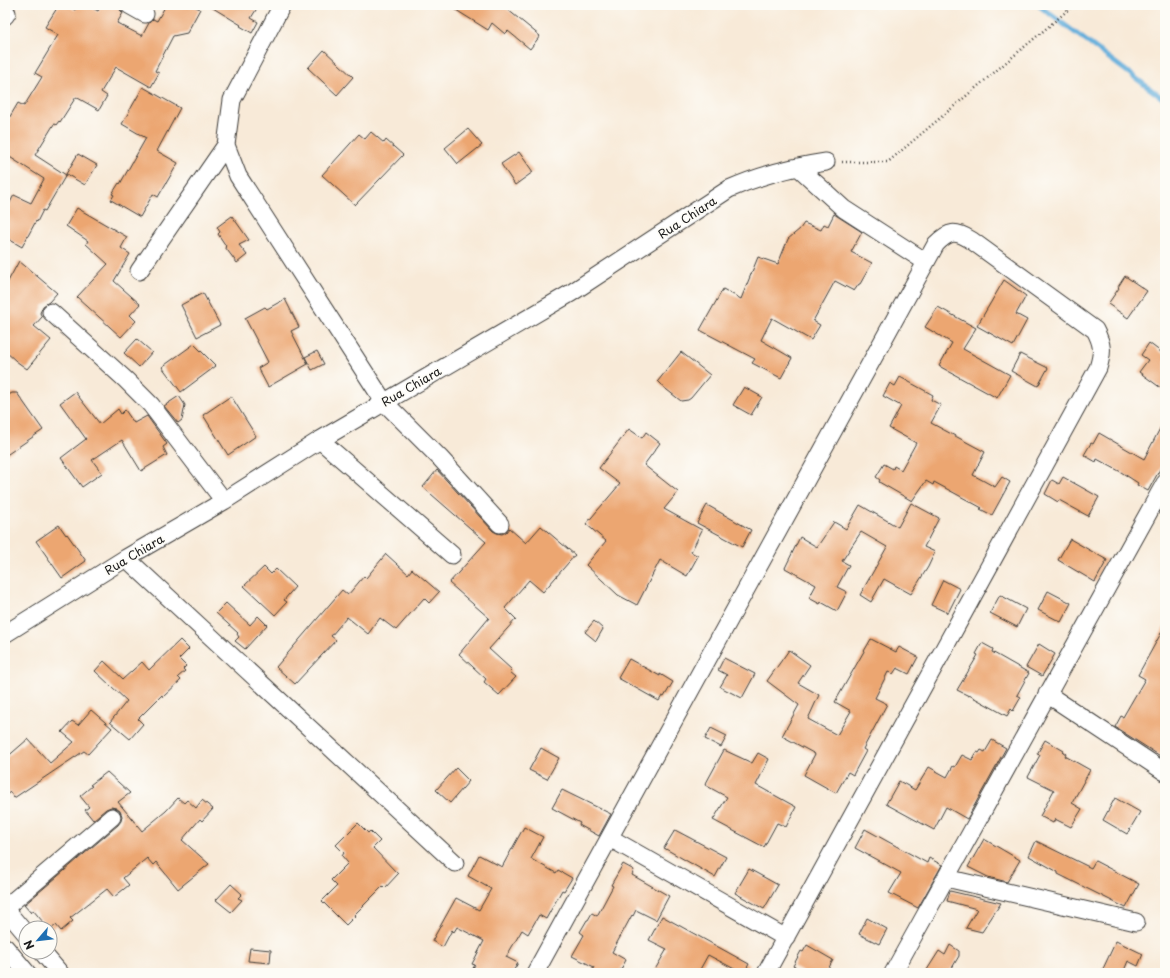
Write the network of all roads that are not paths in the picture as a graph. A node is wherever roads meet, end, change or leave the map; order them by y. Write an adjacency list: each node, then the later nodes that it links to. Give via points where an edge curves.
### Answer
1 (129, 5): 3 (street)
2 (282, 5): 4 (street, via 232,100)
3 (144, 14)
4 (226, 146): 8 (street); 10 (street, via 238,176)
5 (826, 162): 6 (street, Rua Chiara)
6 (798, 167): 7 (street, via 844,209); 10 (street, Rua Chiara, via 750,179 729,189 570,293)
7 (926, 262): 21 (street); 27 (street, via 936,244 944,236 951,233 963,235 1095,330 1102,354 1098,368)
8 (139, 271)
9 (51, 312): 13 (street, via 151,404)
10 (384, 402): 11 (street, Rua Chiara); 14 (street)
11 (320, 440): 13 (street, Rua Chiara); 15 (street)
12 (1165, 483): 18 (street)
13 (224, 501): 16 (street, Rua Chiara)
14 (500, 524)
15 (452, 555)
16 (126, 558): 17 (street, Rua Chiara); 22 (street)
17 (5, 634)
18 (1046, 694): 19 (street); 23 (street)
19 (1165, 772)
20 (112, 817): 24 (street)
21 (610, 838): 27 (street); 32 (street)
22 (455, 863)
23 (946, 878): 25 (street); 34 (street)
24 (5, 908): 26 (street)
25 (1136, 922)
26 (18, 924)
27 (786, 938): 33 (street)
28 (5, 947): 30 (street)
29 (49, 960): 31 (street)
30 (27, 973)
31 (60, 973)
32 (535, 973)
33 (766, 973)
34 (893, 973)

